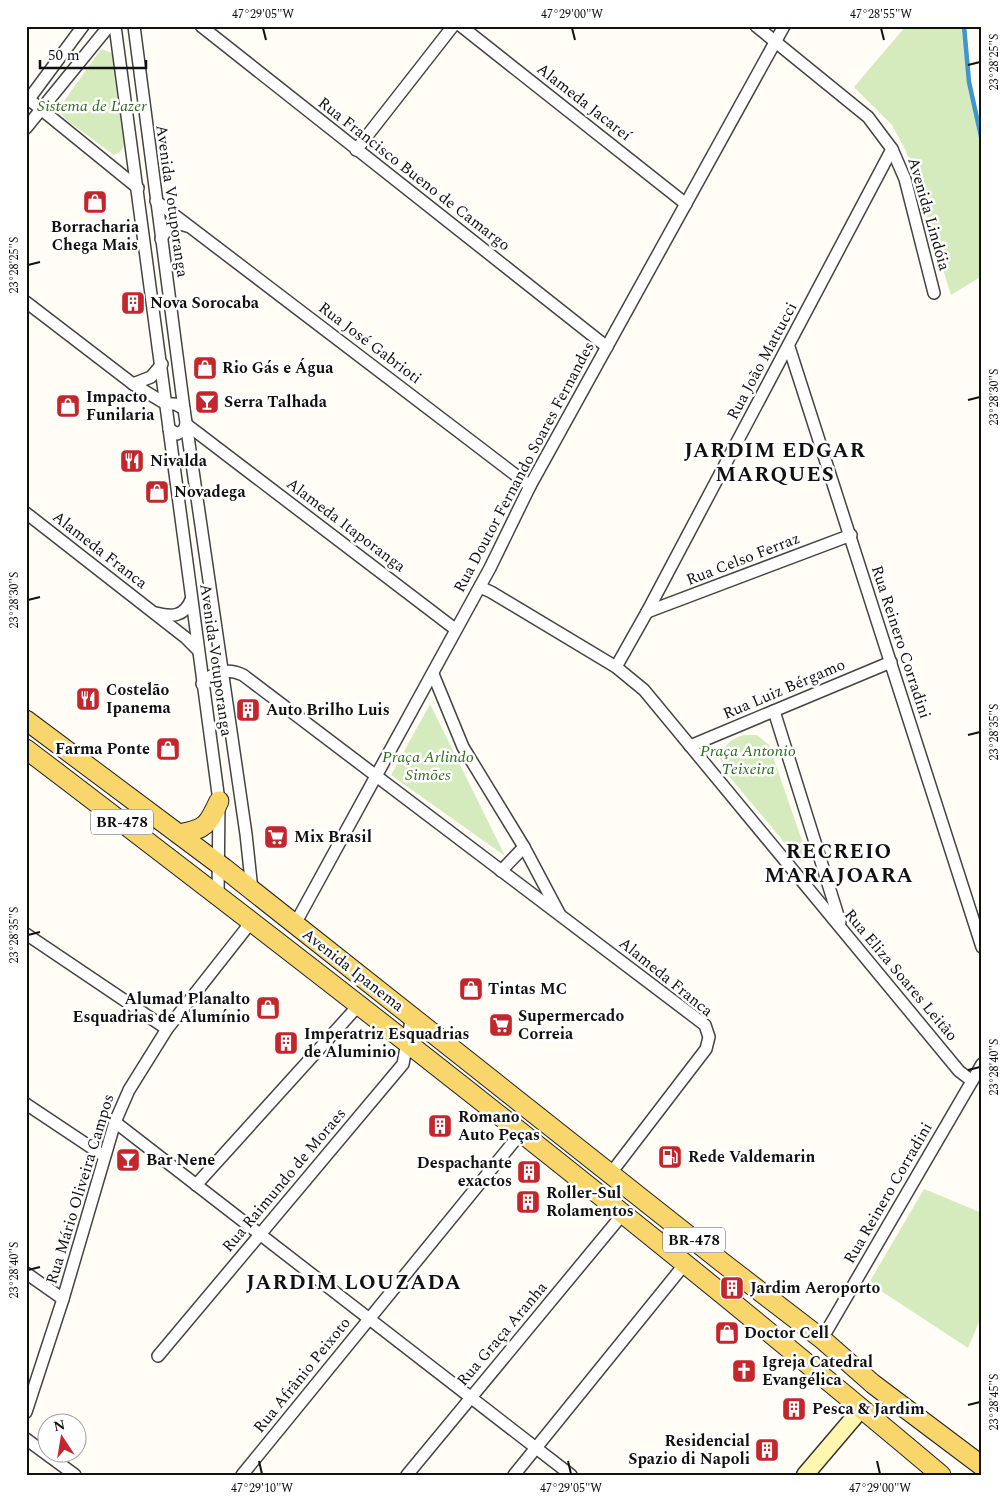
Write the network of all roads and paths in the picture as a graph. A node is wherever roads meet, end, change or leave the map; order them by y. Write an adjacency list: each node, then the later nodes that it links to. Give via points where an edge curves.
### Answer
1 (83, 26): 13 (street)
2 (109, 26): 11 (street)
3 (115, 26): 12 (street, Avenida Votuporanga)
4 (134, 26): 19 (street, Avenida Votuporanga)
5 (201, 26): 17 (street, Rua Francisco Bueno de Camargo)
6 (453, 26): 17 (street)
7 (462, 26): 20 (street, Alameda Jacareí)
8 (756, 26): 10 (street, Avenida Lindóia)
9 (784, 26): 10 (street, Rua Doutor Fernando Soares Fernandes)
10 (777, 43): 16 (street, Avenida Lindóia, via 868,117); 20 (street, Rua Doutor Fernando Soares Fernandes)
11 (93, 45): 12 (street, via 105,39); 14 (street)
12 (118, 48): 18 (street, Avenida Votuporanga)
13 (27, 100): 14 (street)
14 (41, 108): 15 (street); 18 (street)
15 (26, 128)
16 (892, 149): 23 (street, Avenida Lindóia, via 904,179); 26 (street, Rua João Mattucci)
17 (356, 150): 25 (street, Rua Francisco Bueno de Camargo)
18 (138, 188): 27 (street, Avenida Votuporanga)
19 (156, 201): 21 (street, Rua José Gabrioti); 22 (street, Avenida Votuporanga)
20 (686, 204): 25 (street, Rua Doutor Fernando Soares Fernandes)
21 (189, 227): 22 (street, via 168,227); 36 (street, Rua José Gabrioti)
22 (161, 239): 30 (street, Avenida Votuporanga)
23 (934, 293)
24 (26, 302): 28 (street)
25 (607, 347): 36 (street, Rua Doutor Fernando Soares Fernandes)
26 (789, 347): 38 (street, Rua Reinero Corradini); 41 (street, Rua João Mattucci)
27 (162, 364): 28 (street, via 151,377); 29 (street, Avenida Votuporanga)
28 (133, 384): 29 (street); 31 (street)
29 (166, 404): 30 (street, via 176,404); 31 (street, Avenida Votuporanga)
30 (184, 409): 32 (street, Avenida Votuporanga)
31 (167, 416): 33 (street, Avenida Votuporanga)
32 (186, 424): 33 (street, via 184,430 177,434); 34 (street, Alameda Itaporanga); 35 (street, Avenida Votuporanga)
33 (168, 429): 40 (street, Avenida Votuporanga)
34 (217, 448): 35 (street, via 199,449); 43 (street, Alameda Itaporanga)
35 (191, 460): 47 (street, Avenida Votuporanga)
36 (530, 486): 39 (street, Rua Doutor Fernando Soares Fernandes)
37 (26, 513): 42 (street, Alameda Franca)
38 (851, 535): 41 (street, Rua Celso Ferraz); 45 (street, Rua Reinero Corradini)
39 (480, 588): 43 (street, Rua Doutor Fernando Soares Fernandes); 46 (street, Rua Eliza Soares Leitão)
40 (191, 600): 42 (street, via 183,613 174,616); 44 (street, Avenida Votuporanga)
41 (647, 612): 46 (street, Rua João Mattucci)
42 (154, 613): 44 (street, Alameda Franca)
43 (455, 629): 48 (street, Rua Doutor Fernando Soares Fernandes)
44 (198, 650): 49 (street, Avenida Votuporanga)
45 (891, 662): 50 (street, Rua Luiz Bérgamo); 67 (street, Rua Reinero Corradini)
46 (616, 667): 52 (street, Rua Eliza Soares Leitão, via 644,690)
47 (221, 672): 49 (street, via 208,677); 54 (street, Alameda Franca, via 235,671 243,675); 60 (street, Avenida Votuporanga)
48 (433, 674): 54 (street, Rua Doutor Fernando Soares Fernandes); 57 (street, Alameda Franca, via 462,747)
49 (202, 684): 55 (street, Avenida Votuporanga)
50 (774, 711): 52 (street, Rua Luiz Bérgamo); 65 (street)
51 (26, 720): 56 (main road, Avenida Ipanema / BR-478)
52 (690, 746): 65 (street, Rua Eliza Soares Leitão)
53 (26, 749): 61 (main road, Avenida Ipanema / BR-478)
54 (376, 777): 59 (street, Alameda Franca); 64 (street, Rua Doutor Fernando Soares Fernandes)
55 (219, 800): 56 (main road, via 211,819 199,830); 58 (street, Avenida Votuporanga)
56 (179, 834): 58 (main road, Avenida Ipanema / BR-478)
57 (524, 847): 59 (street); 62 (street, Alameda Franca)
58 (218, 863): 60 (main road, Avenida Ipanema / BR-478); 61 (street, Avenida Votuporanga)
59 (501, 871): 62 (street, Alameda Franca)
60 (252, 890): 64 (main road, Avenida Ipanema / BR-478)
61 (218, 896): 63 (main road, Avenida Ipanema / BR-478)
62 (561, 916): 78 (street, Alameda Franca, via 705,1025 709,1037 706,1049)
63 (252, 921): 68 (main road, Avenida Ipanema / BR-478); 70 (street, Rua Mário Oliveira Campos)
64 (295, 924): 69 (main road, Avenida Ipanema / BR-478)
65 (842, 929): 73 (street, Rua Eliza Soares Leitão, via 959,1071)
66 (26, 934): 70 (street)
67 (982, 947)
68 (358, 1006): 71 (main road, Avenida Ipanema / BR-478); 79 (street)
69 (412, 1016): 71 (street, Rua Raimundo de Moraes); 78 (main road, Avenida Ipanema / BR-478)
70 (167, 1029): 75 (street, Rua Mário Oliveira Campos, via 129,1090)
71 (406, 1044): 76 (main road, Avenida Ipanema / BR-478); 81 (street, Rua Raimundo de Moraes, via 403,1064)
72 (982, 1064): 73 (street, Rua Reinero Corradini)
73 (972, 1081): 86 (street, Rua Reinero Corradini)
74 (26, 1104): 77 (street)
75 (115, 1122): 77 (street, Rua Mário Oliveira Campos); 79 (street)
76 (520, 1134): 80 (main road, Avenida Ipanema / BR-478); 85 (street, Rua Afrânio Peixoto)
77 (104, 1156): 84 (street, Rua Mário Oliveira Campos)
78 (612, 1173): 86 (main road, Avenida Ipanema / BR-478)
79 (196, 1185): 81 (street)
80 (622, 1215): 82 (main road, Avenida Ipanema / BR-478); 88 (street, Rua Graça Aranha)
81 (259, 1234): 85 (street); 87 (street, Rua Raimundo de Moraes)
82 (684, 1265): 89 (main road, Avenida Ipanema / BR-478); 92 (street)
83 (26, 1273): 84 (street)
84 (63, 1299): 90 (street, Rua Mário Oliveira Campos)
85 (369, 1319): 88 (street); 95 (street, Rua Afrânio Peixoto)
86 (822, 1338): 93 (main road, Avenida Ipanema / BR-478, via 872,1384)
87 (158, 1356)
88 (471, 1397): 92 (street); 96 (street, Rua Graça Aranha)
89 (862, 1408): 99 (main road); 100 (main road, Avenida Ipanema / BR-478)
90 (26, 1412)
91 (26, 1439): 94 (street)
92 (536, 1447): 97 (street); 98 (street)
93 (980, 1461)
94 (75, 1475)
95 (242, 1475)
96 (407, 1475)
97 (514, 1475)
98 (571, 1475)
99 (805, 1475)
100 (941, 1475)

